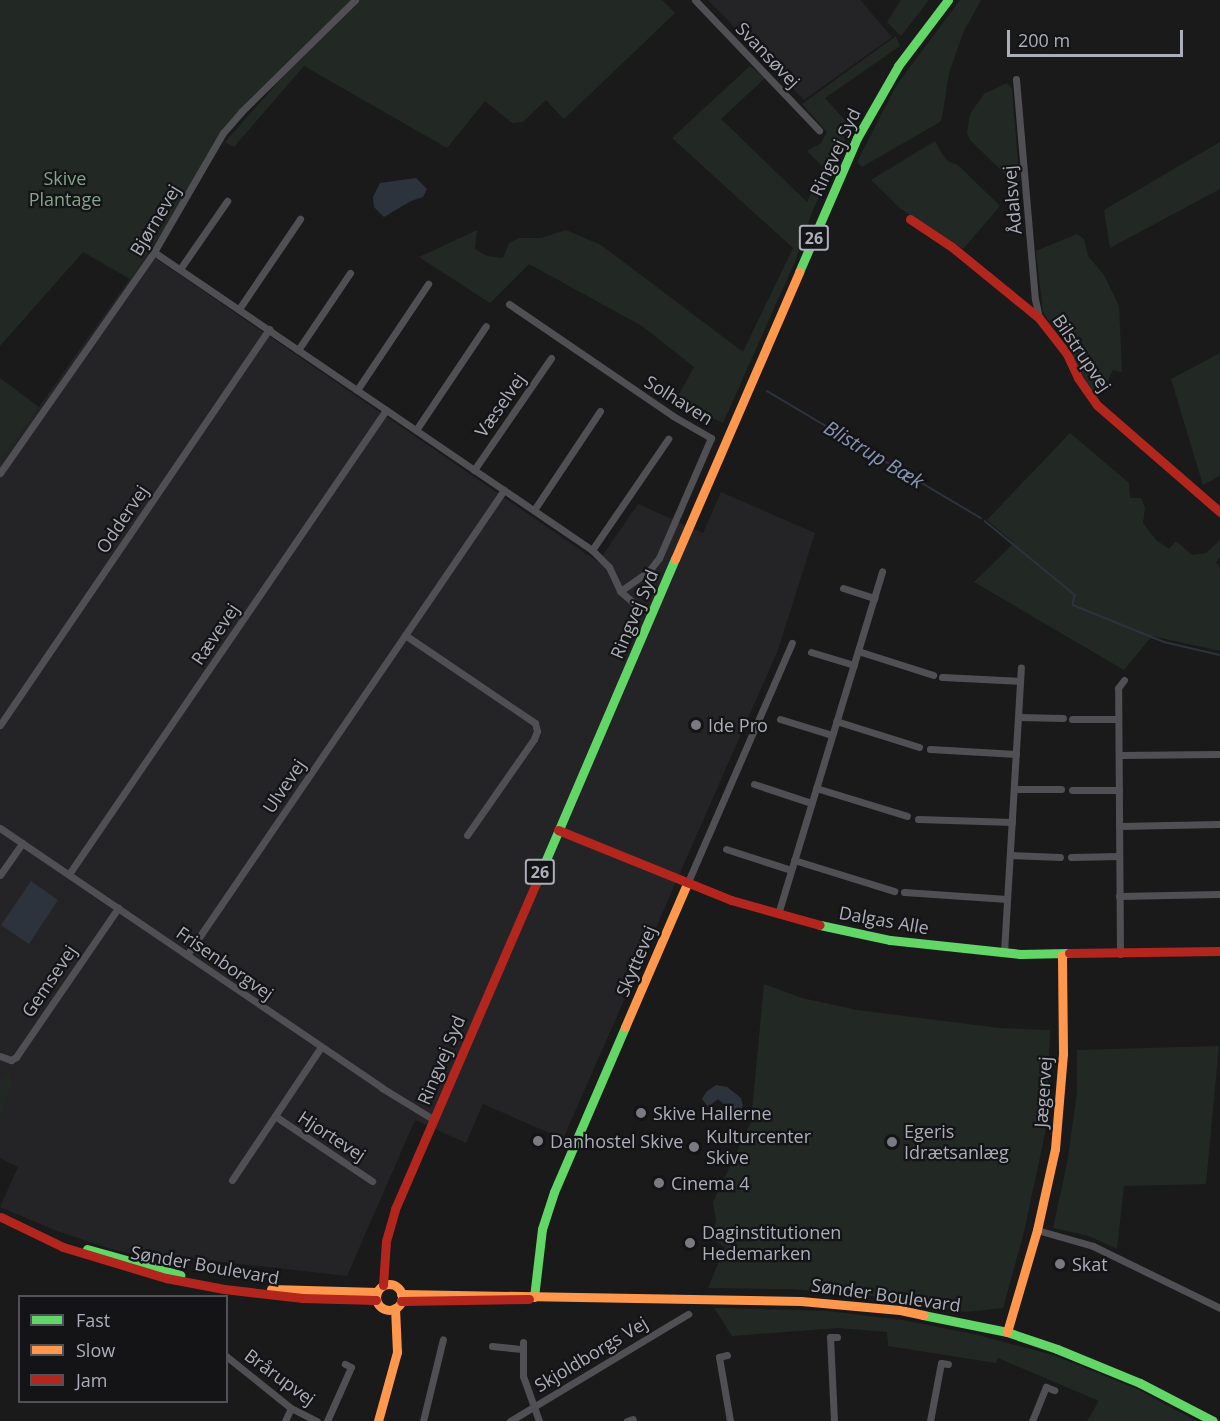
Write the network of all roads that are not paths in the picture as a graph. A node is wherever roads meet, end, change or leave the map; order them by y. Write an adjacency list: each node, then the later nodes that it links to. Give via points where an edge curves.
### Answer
1 (355, 0): 9 (street, Bjørnevej, via 240,112)
2 (695, 0): 5 (street, Svansøvej)
3 (948, 0): 35 (street, Ringvej Syd / 26, via 898,66 857,138)
4 (1016, 79): 15 (street, Ådalsvej)
5 (819, 130)
6 (227, 201): 10 (street)
7 (300, 219): 14 (street)
8 (910, 219): 15 (street, Bilstrupvej, via 952,247)
9 (154, 252): 10 (street); 26 (street, Bjørnevej)
10 (180, 269): 14 (street)
11 (350, 273): 18 (street)
12 (428, 284): 20 (street)
13 (509, 304): 33 (street, Solhaven, via 711,438 659,558 649,571)
14 (239, 309): 17 (street)
15 (1039, 318): 29 (street, Bilstrupvej, via 1067,354 1097,405)
16 (486, 326): 23 (street)
17 (268, 329): 18 (street); 52 (street, Oddervej)
18 (298, 350): 20 (street)
19 (551, 358): 25 (street, Væselvej)
20 (357, 390): 21 (street)
21 (386, 410): 23 (street); 82 (street, Rævevej)
22 (600, 411): 28 (street)
23 (416, 430): 25 (street)
24 (668, 439): 30 (street)
25 (474, 470): 27 (street)
26 (0, 473)
27 (504, 490): 28 (street); 36 (street, Ulvevej)
28 (534, 510): 30 (street)
29 (1220, 512)
30 (592, 550): 33 (street, via 609,567)
31 (882, 571): 34 (street)
32 (843, 588): 34 (street)
33 (620, 591): 35 (street)
34 (874, 598): 38 (street)
35 (653, 612): 72 (street, Ringvej Syd / 26)
36 (405, 635): 73 (street, via 535,723 534,739); 95 (street, Ulvevej)
37 (792, 643): 84 (street, Skyttevej)
38 (858, 651): 40 (street); 42 (street)
39 (811, 652): 40 (street)
40 (854, 665): 51 (street)
41 (1021, 668): 45 (street)
42 (933, 675)
43 (942, 677): 45 (street)
44 (1124, 680): 50 (street, via 1118,688)
45 (1020, 681): 46 (street)
46 (1018, 717): 47 (street); 56 (street)
47 (1063, 718)
48 (780, 719): 53 (street)
49 (1072, 719): 50 (street)
50 (1118, 719): 58 (street)
51 (836, 722): 53 (street); 54 (street)
52 (0, 724)
53 (832, 735): 60 (street)
54 (919, 747)
55 (930, 749): 56 (street)
56 (1016, 754): 61 (street)
57 (1219, 754): 58 (street)
58 (1119, 755): 64 (street)
59 (753, 784): 65 (street)
60 (816, 788): 65 (street); 66 (street)
61 (1014, 789): 62 (street); 68 (street)
62 (1061, 789)
63 (1072, 790): 64 (street)
64 (1119, 790): 70 (street)
65 (812, 803): 80 (street)
66 (907, 816)
67 (918, 819): 68 (street)
68 (1012, 822): 76 (street)
69 (1220, 824): 70 (street)
70 (1119, 825): 77 (street)
71 (0, 828): 74 (street, Frisenborgvej)
72 (558, 830): 84 (street, Dalgas Alle); 100 (street, Ringvej Syd / 26)
73 (467, 835)
74 (22, 843): 82 (street, Frisenborgvej); 83 (street)
75 (726, 849): 81 (street)
76 (1010, 855): 78 (street); 89 (street)
77 (1119, 856): 79 (street); 88 (street)
78 (1060, 857)
79 (1071, 857)
80 (794, 860): 81 (street); 85 (street)
81 (791, 870): 91 (street)
82 (69, 874): 90 (street, Frisenborgvej)
83 (0, 875)
84 (687, 884): 91 (street, Dalgas Alle); 106 (street, Skyttevej, via 554,1192 542,1229)
85 (894, 891)
86 (904, 892): 89 (street)
87 (1220, 894): 88 (street)
88 (1119, 896): 94 (street)
89 (1007, 899): 93 (street)
90 (118, 908): 95 (street, Frisenborgvej); 98 (street, Gemsevej, via 16,1057 11,1060)
91 (778, 914): 93 (street, Dalgas Alle, via 890,940)
92 (1220, 951): 94 (street, Dalgas Alle)
93 (1004, 952): 96 (street, Dalgas Alle)
94 (1120, 954): 96 (street, Dalgas Alle)
95 (187, 955): 97 (street, Frisenborgvej)
96 (1062, 955): 104 (street, Jægervej, via 1060,1104 1055,1149)
97 (321, 1047): 99 (street, Hjortevej); 100 (street, Frisenborgvej)
98 (0, 1056)
99 (275, 1116): 101 (street, Hjortevej); 102 (street, Hjortevej)
100 (434, 1119): 105 (street, Ringvej Syd / 26, via 395,1209 386,1241)
101 (232, 1180)
102 (372, 1181)
103 (1, 1217): 105 (street, Sønder Boulevard, via 74,1245 182,1276 244,1286)
104 (1037, 1230): 108 (street, via 1093,1246); 110 (street, Jægervej)
105 (382, 1291): 107 (street, 26); 107 (street, via 381,1307)
106 (534, 1297): 107 (street, Sønder Boulevard); 110 (street, Sønder Boulevard, via 834,1303 900,1310)
107 (396, 1303): 124 (street, via 395,1359)
108 (1220, 1308)
109 (688, 1314): 119 (street, Skjoldborgs Vej)
110 (1007, 1332): 132 (street, Sønder Boulevard, via 1140,1383)
111 (837, 1337): 129 (street, via 830,1337)
112 (443, 1339): 125 (street)
113 (492, 1346): 119 (street, via 522,1346 523,1376)
114 (727, 1355): 128 (street, via 719,1357)
115 (228, 1358): 120 (street, Brårupvej)
116 (345, 1364): 123 (street, Brårupvej, via 351,1367)
117 (948, 1364): 130 (street, via 941,1363)
118 (1054, 1390): 131 (street, via 1046,1387)
119 (534, 1406): 126 (street, Skjoldborgs Vej); 127 (street)
120 (291, 1408): 121 (street); 122 (street, Brårupvej)
121 (285, 1421)
122 (317, 1421)
123 (327, 1421)
124 (378, 1421)
125 (423, 1421)
126 (510, 1421)
127 (540, 1421)
128 (730, 1421)
129 (834, 1421)
130 (930, 1421)
131 (1032, 1421)
132 (1213, 1421)

